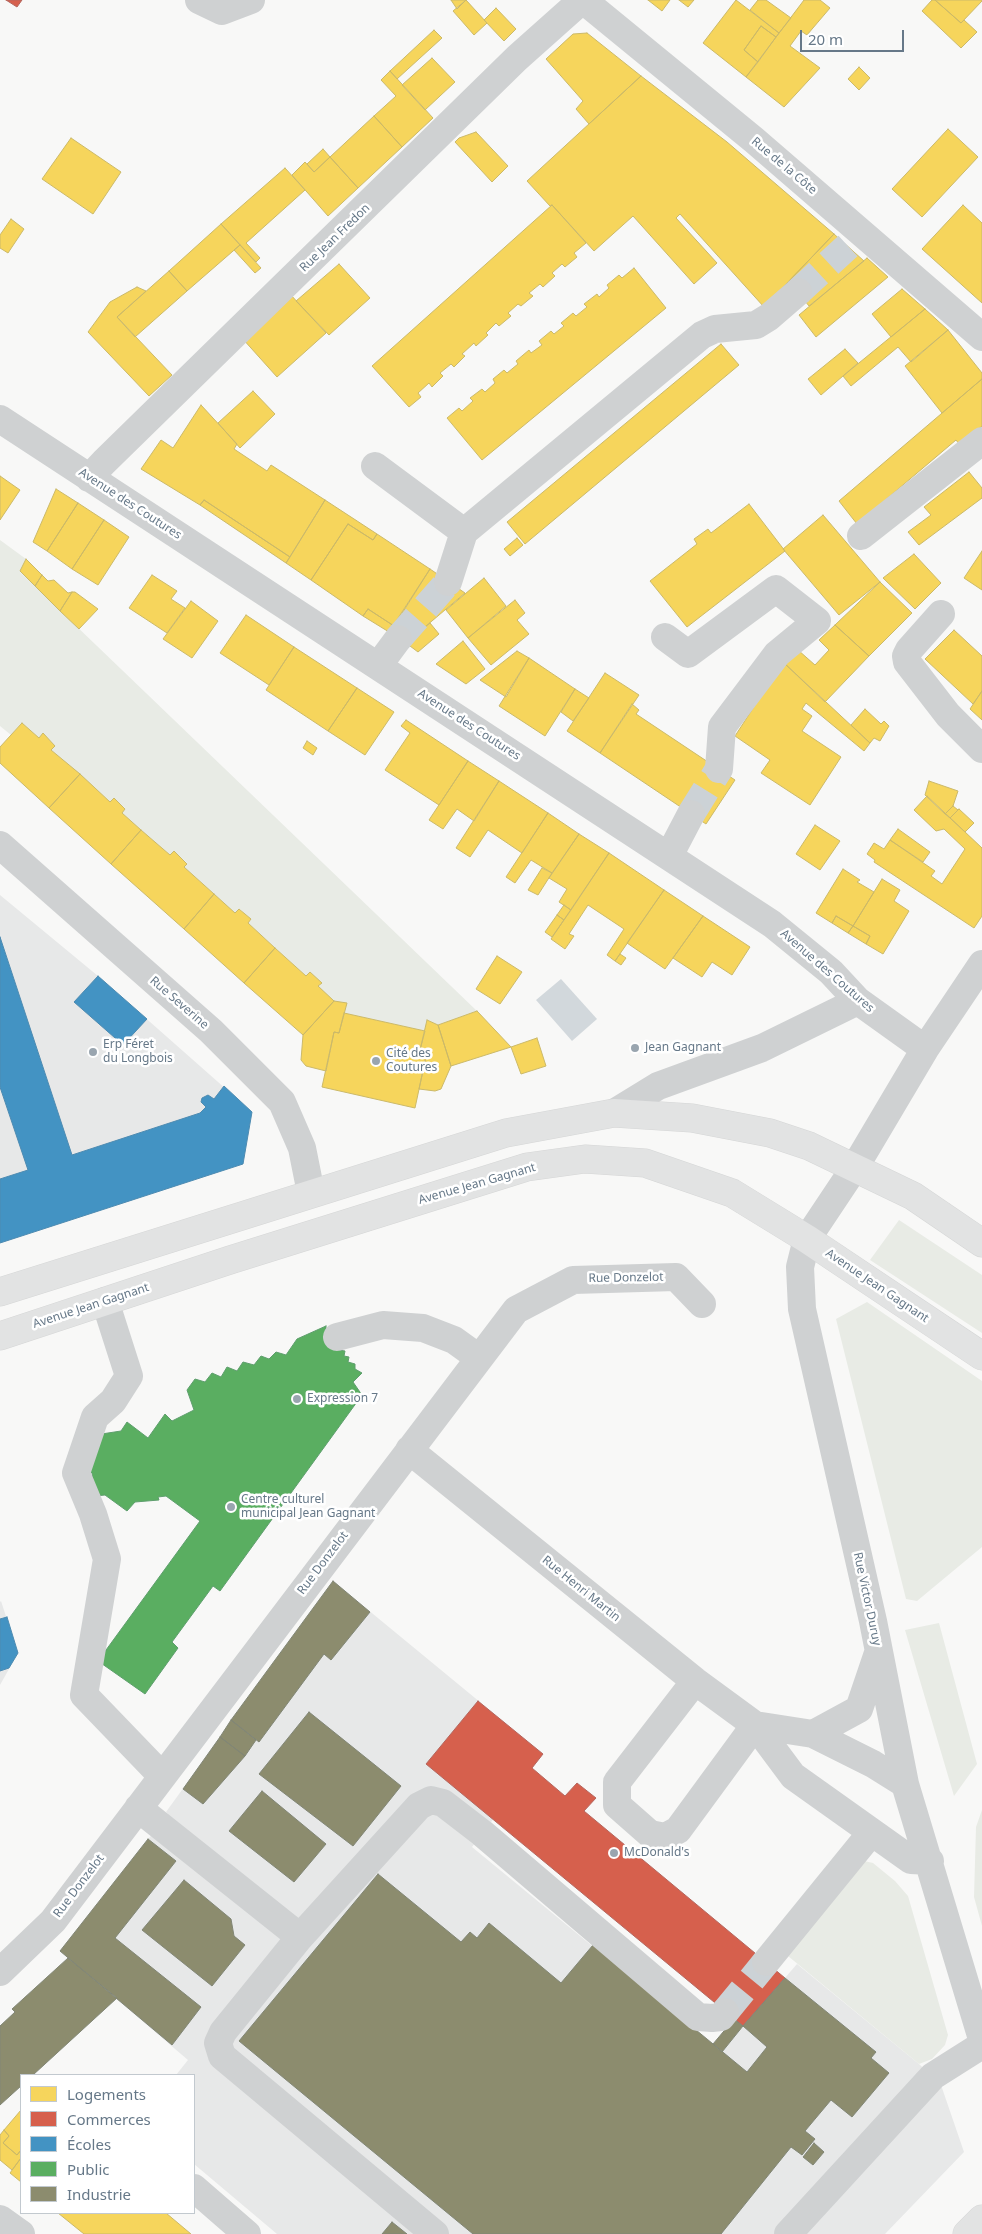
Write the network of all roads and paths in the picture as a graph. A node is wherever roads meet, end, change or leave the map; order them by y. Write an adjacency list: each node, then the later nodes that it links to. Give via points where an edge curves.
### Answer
1 (199, 0): 2 (street, via 222,11)
2 (250, 0)
3 (582, 0): 5 (street, Rue de la Côte, via 747,134 855,239); 9 (street, Rue Jean Fredon, via 517,58)
4 (798, 292): 10 (street, via 756,325 715,329 702,335)
5 (982, 338)
6 (0, 419): 9 (street, Avenue des Coutures)
7 (982, 441): 11 (street)
8 (375, 466): 10 (street)
9 (90, 478): 16 (street, Avenue des Coutures)
10 (464, 532): 12 (street)
11 (861, 536)
12 (448, 582)
13 (941, 614): 17 (street, via 909,650 907,662 948,715)
14 (665, 637): 18 (street, via 688,654 776,589 817,621 777,654 722,727)
15 (398, 638): 16 (street)
16 (378, 666): 21 (street, Avenue des Coutures)
17 (982, 749)
18 (719, 769)
19 (691, 814): 21 (street)
20 (0, 845): 27 (street, Rue Severine, via 211,1031 282,1102 302,1148)
21 (669, 856): 23 (street, Avenue des Coutures, via 772,924 831,972)
22 (982, 964): 24 (street, Rue Victor Duruy)
23 (858, 1001): 24 (street, Avenue des Coutures); 25 (street, via 762,1048 658,1086)
24 (924, 1049): 26 (street, Rue Victor Duruy)
25 (614, 1114): 26 (main road, via 692,1118 770,1132); 27 (main road, via 506,1132)
26 (855, 1167): 28 (street, Rue Victor Duruy); 29 (main road, via 913,1196)
27 (311, 1193): 30 (main road)
28 (807, 1239): 31 (main road, Avenue Jean Gagnant, via 732,1193 645,1163 585,1159 527,1167); 35 (main road, Avenue Jean Gagnant); 38 (street, Rue Victor Duruy, via 800,1267 802,1309)
29 (982, 1243)
30 (0, 1292)
31 (105, 1302): 33 (main road, Avenue Jean Gagnant); 42 (street, via 130,1376 113,1401 95,1417 76,1473 107,1559 84,1696)
32 (702, 1304): 36 (street, Rue Donzelot, via 676,1277 574,1280 516,1310)
33 (0, 1336)
34 (337, 1337): 36 (street, via 383,1325 423,1328 454,1340)
35 (982, 1356)
36 (479, 1358): 37 (street, Rue Donzelot)
37 (409, 1450): 39 (street, Rue Henri Martin); 42 (street, Rue Donzelot)
38 (878, 1652): 41 (street, via 859,1709); 43 (street, Rue Victor Duruy)
39 (695, 1681): 40 (street, Rue Henri Martin); 40 (street, via 617,1782 617,1805 650,1834 665,1837 678,1830)
40 (756, 1725): 41 (street, Rue Henri Martin); 45 (street, Rue Henri Martin, via 793,1776)
41 (813, 1734): 43 (street, Rue Henri Martin)
42 (162, 1776): 44 (street, Rue Donzelot)
43 (906, 1784): 46 (street, Rue Victor Duruy)
44 (138, 1808): 47 (street); 49 (street, Rue Donzelot, via 53,1921)
45 (871, 1832): 46 (street, Rue Henri Martin, via 911,1860); 48 (street)
46 (930, 1862): 51 (street, Rue Victor Duruy)
47 (300, 1937): 50 (street, via 419,1806 431,1800 443,1803 482,1833 698,2017 721,2016); 58 (street, via 223,2032 218,2043 222,2056)
48 (766, 1962)
49 (0, 1972)
50 (725, 2012)
51 (982, 2039)
52 (982, 2045): 59 (street, via 933,2076)
53 (195, 2189): 57 (street)
54 (0, 2219): 56 (street)
55 (982, 2219): 60 (main road)
56 (21, 2234)
57 (247, 2234)
58 (435, 2234)
59 (788, 2234)
60 (967, 2234)

